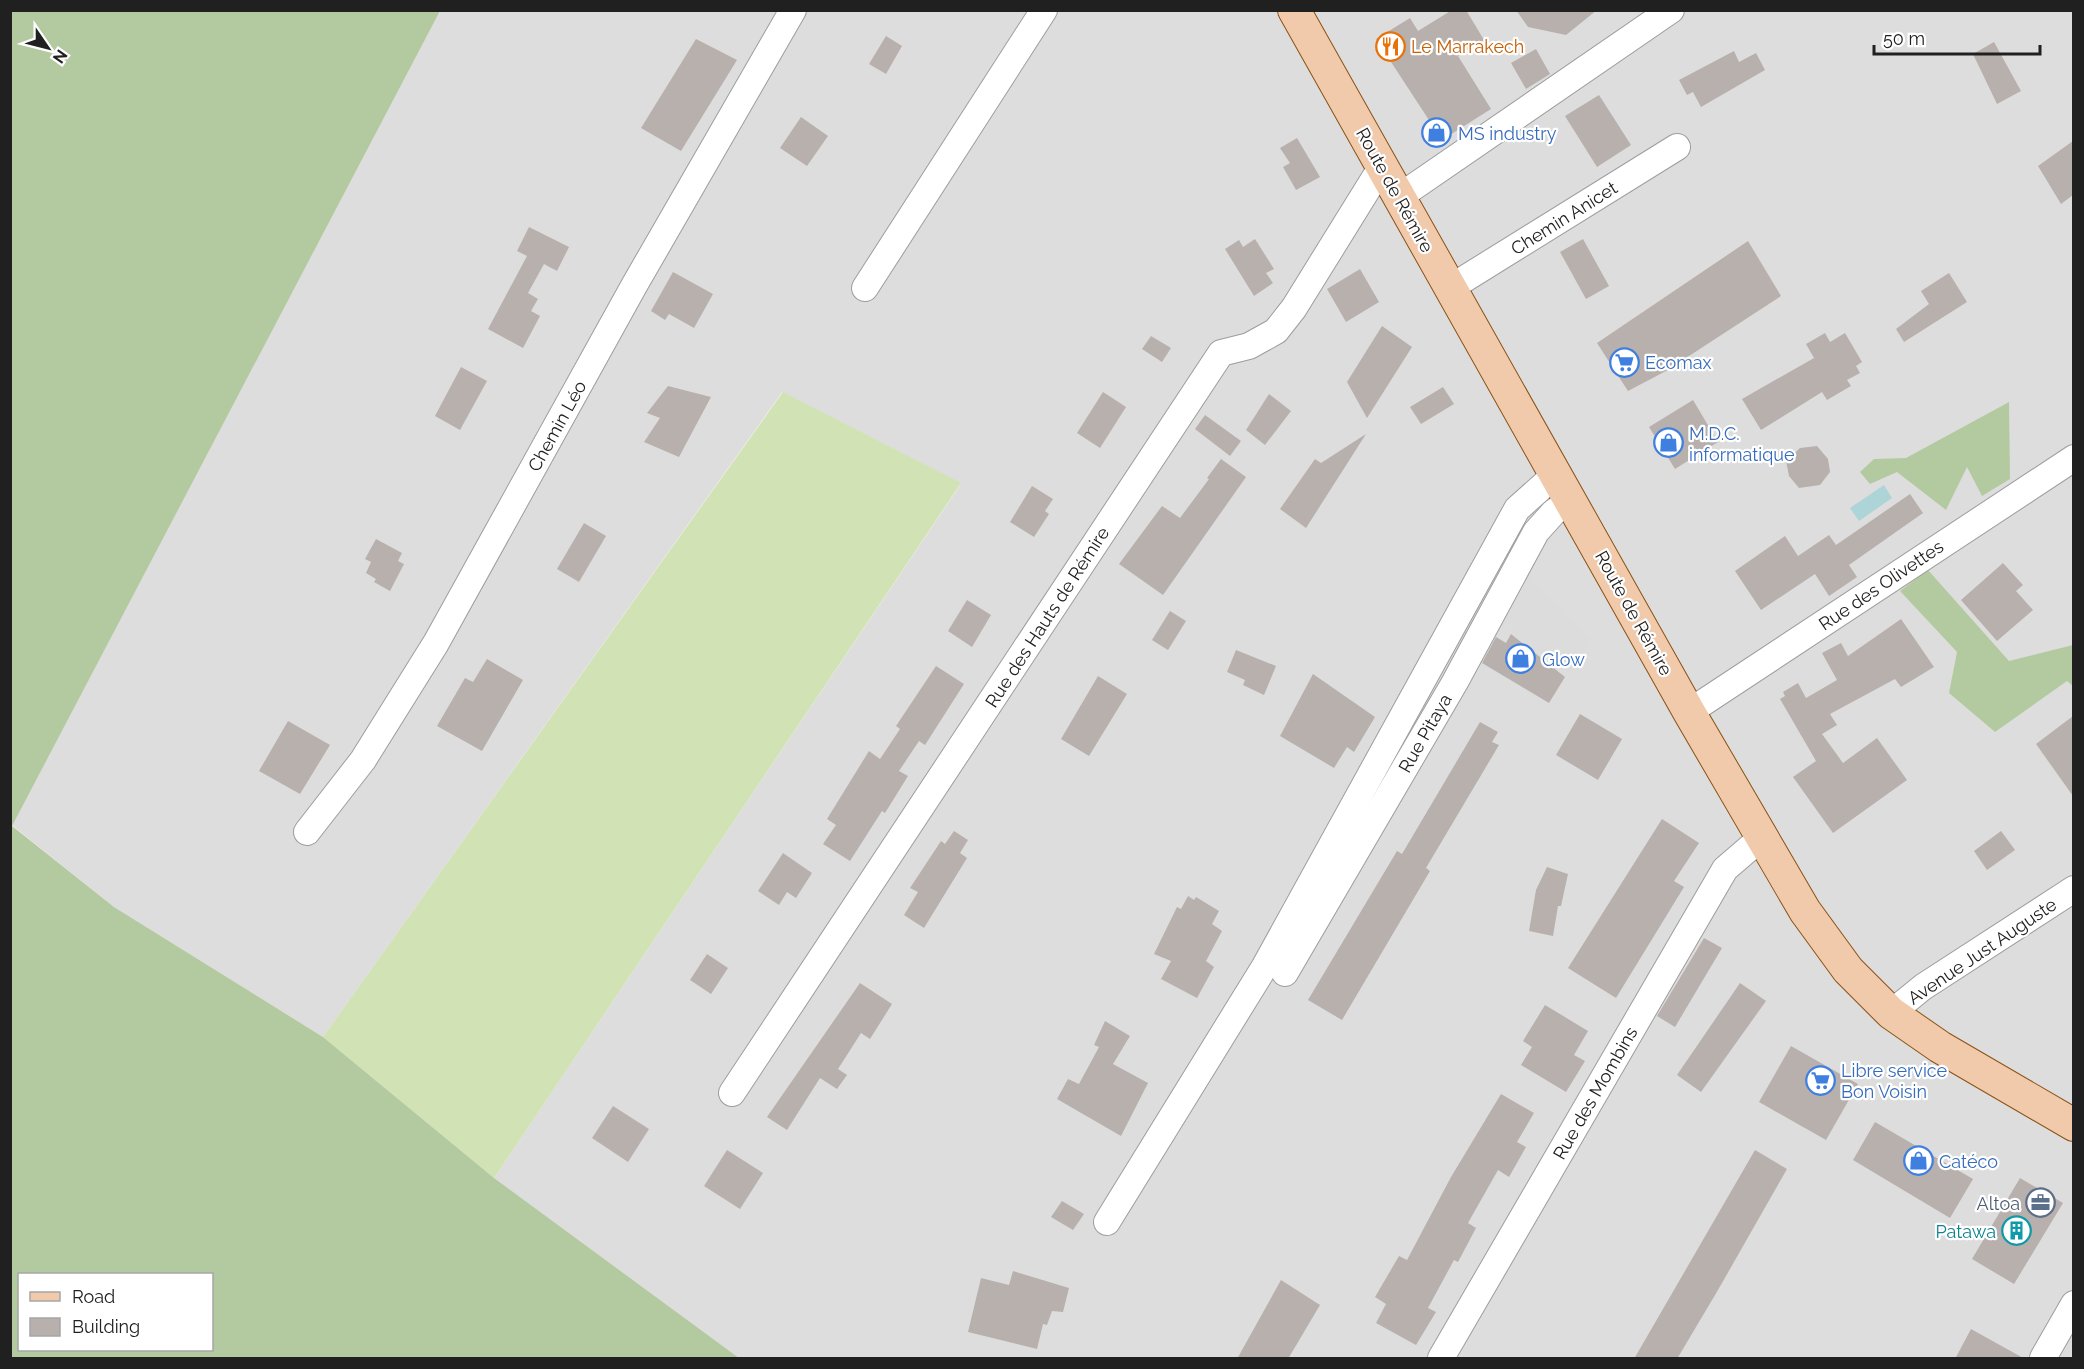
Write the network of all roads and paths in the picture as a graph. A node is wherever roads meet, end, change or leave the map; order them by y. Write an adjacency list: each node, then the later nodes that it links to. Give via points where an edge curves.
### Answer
1 (793, 10): 13 (street, Chemin Léo, via 635,284 436,643 363,760)
2 (1044, 10): 8 (street)
3 (1294, 10): 6 (main road, Route de Rémire)
4 (1671, 10): 7 (street)
5 (1677, 147): 9 (street, Chemin Anicet)
6 (1382, 166): 7 (main road, Route de Rémire); 18 (street, Rue des Hauts de Rémire, via 1276,331 1249,346 1221,353)
7 (1399, 197): 9 (main road, Route de Rémire)
8 (865, 288)
9 (1450, 288): 11 (main road, Route de Rémire)
10 (2073, 458): 12 (street, Rue des Olivettes)
11 (1564, 487): 12 (main road, Route de Rémire); 16 (street, Rue Pitaya, via 1554,512 1536,532 1455,682); 20 (street, via 1517,509 1264,966)
12 (1689, 712): 14 (main road, Route de Rémire)
13 (307, 832)
14 (1761, 838): 17 (main road, Route de Rémire, via 1805,911 1848,969); 22 (street, Rue des Mombins, via 1725,869)
15 (2073, 889): 17 (street, Avenue Just Auguste, via 1923,987)
16 (1285, 973)
17 (1891, 1013): 19 (main road, Route de Rémire, via 1940,1047)
18 (732, 1093)
19 (2073, 1125)
20 (1107, 1221)
21 (2073, 1304): 23 (street)
22 (1441, 1359)
23 (2043, 1359)

